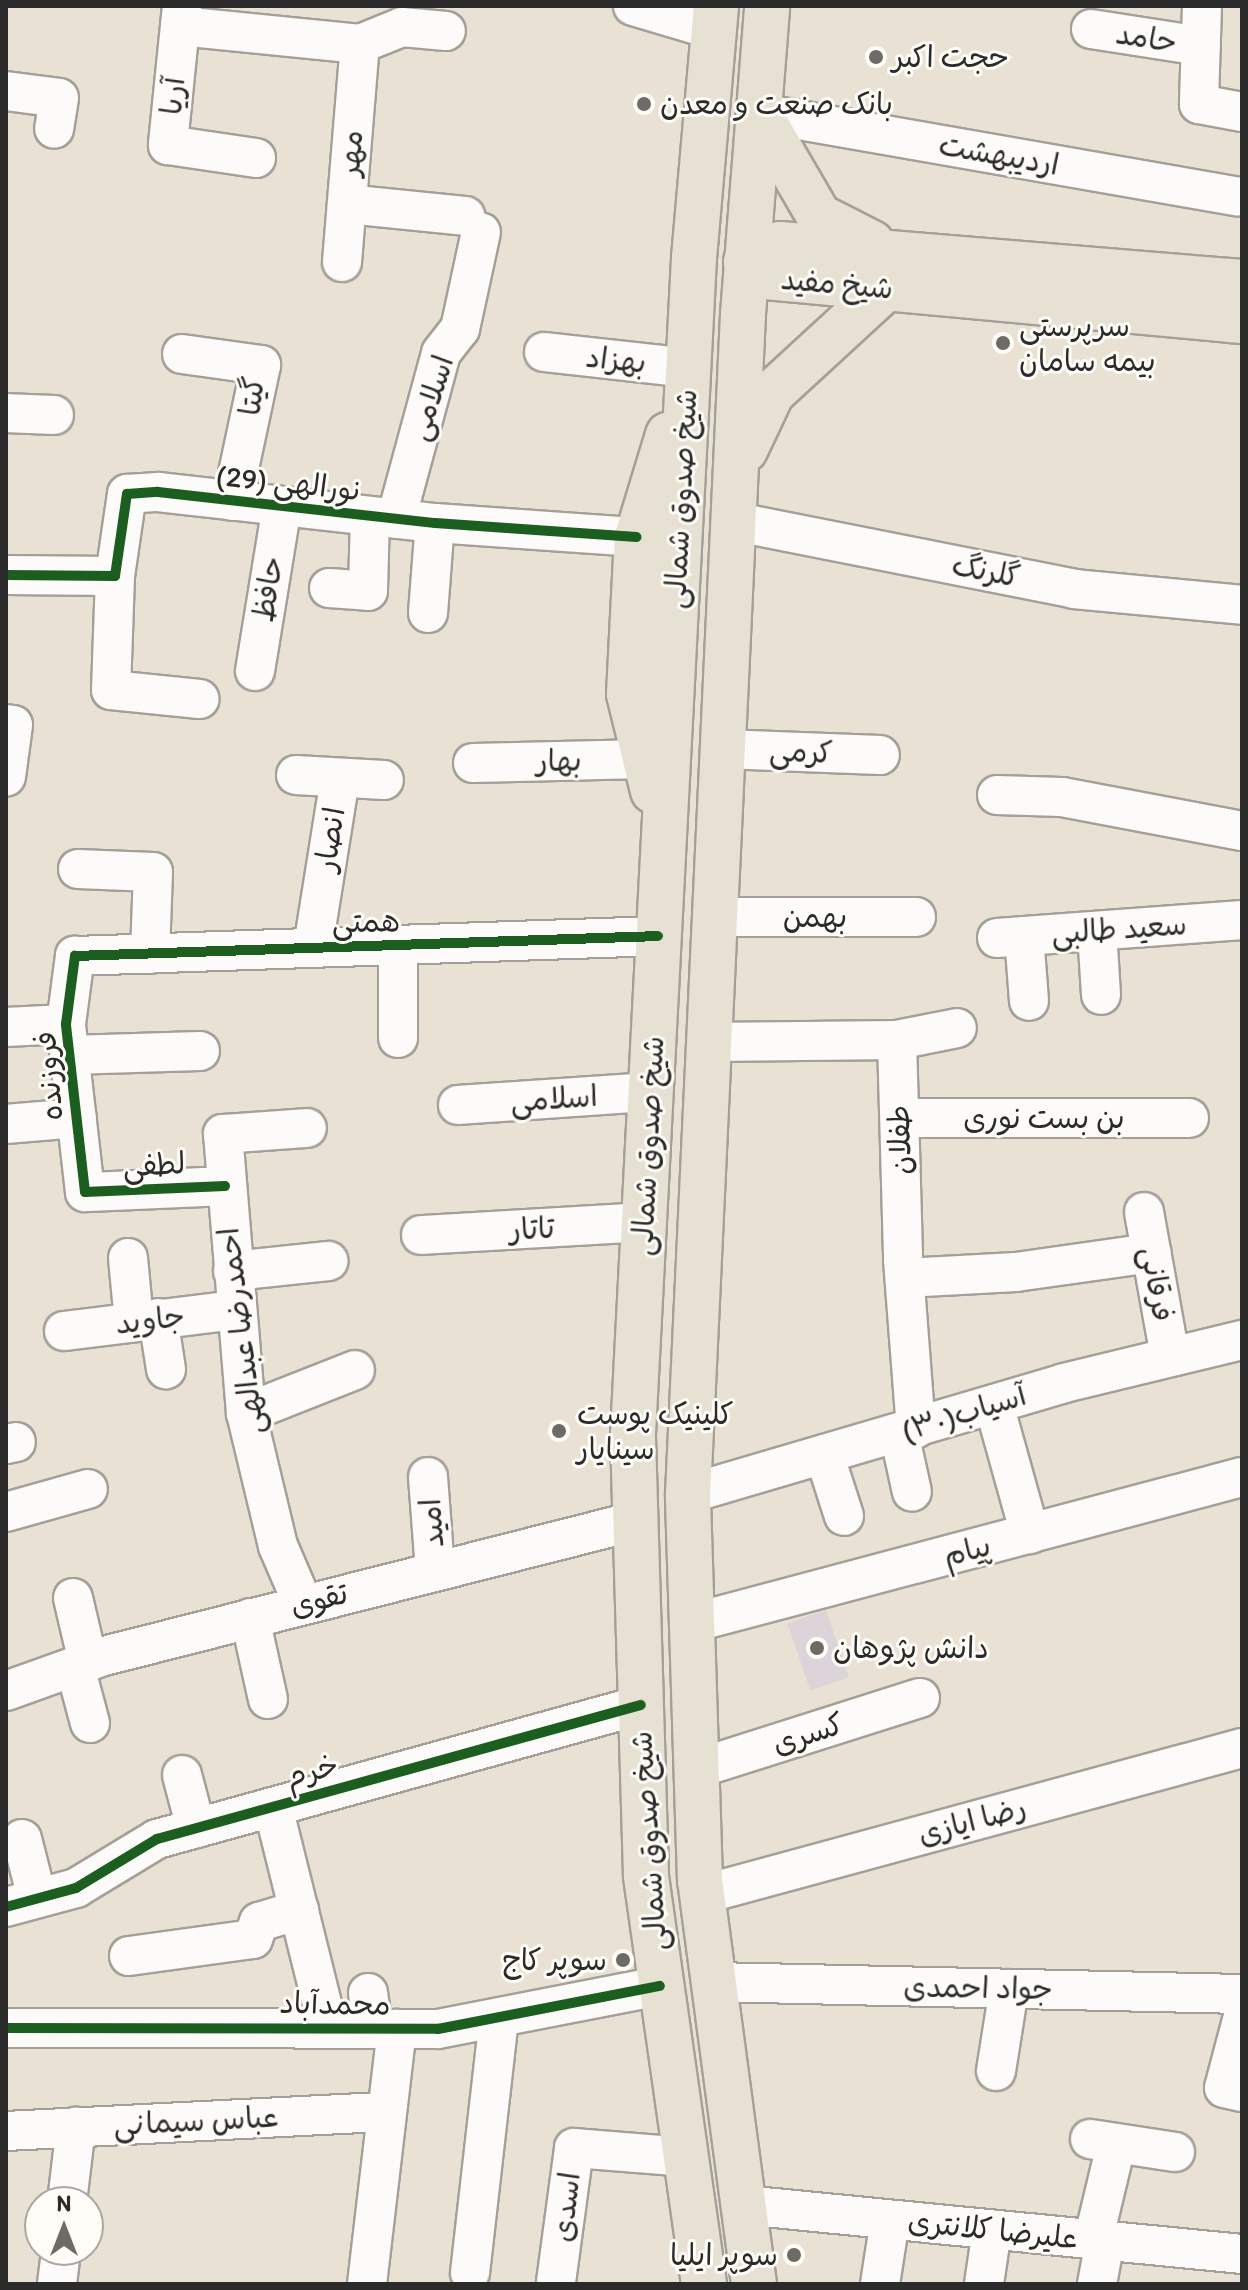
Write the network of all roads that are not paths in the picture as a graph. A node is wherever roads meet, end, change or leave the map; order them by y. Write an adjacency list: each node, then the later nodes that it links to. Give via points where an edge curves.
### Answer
1 (633, 6): 5 (street)
2 (767, 6): 12 (main road, شیخ صدوق شمالی)
3 (1202, 6): 9 (street)
4 (181, 16): 8 (street); 14 (street, آریا, via 168,145)
5 (715, 18): 17 (main road, شیخ صدوق شمالی)
6 (1091, 29): 9 (street, حامد)
7 (446, 31): 8 (street, via 402,27)
8 (360, 44): 16 (street, مهر)
9 (1201, 46): 11 (street, via 1199,104)
10 (6, 91): 13 (street, via 59,98)
11 (1242, 112)
12 (759, 113): 15 (street, اردیبهشت); 19 (main road, شیخ صدوق شمالی); 20 (main road, via 819,216)
13 (54, 129)
14 (256, 158)
15 (1238, 197)
16 (347, 204): 18 (street, مهر); 31 (street, اسلامی, via 473,224 460,329 441,353)
17 (694, 258): 19 (main road); 25 (main road, شیخ صدوق شمالی)
18 (342, 262)
19 (746, 262): 20 (main road, شیخ مفید, via 766,277); 28 (main road, شیخ صدوق شمالی)
20 (885, 269): 21 (main road, شیخ مفید); 22 (main road, شیخ مفید); 28 (main road, via 772,393)
21 (1242, 282)
22 (1242, 321)
23 (544, 352): 25 (street, بهزاد)
24 (182, 354): 29 (street, گیتا, via 261,365)
25 (688, 368): 34 (main road); 53 (main road, شیخ صدوق شمالی)
26 (6, 413): 27 (street)
27 (54, 415)
28 (735, 470): 32 (main road, شیخ صدوق شمالی)
29 (232, 501): 30 (street, نورالهی (29)); 36 (street, نورالهی (29), via 127,494)
30 (282, 506): 31 (street, نورالهی (29)); 40 (street, حافظ)
31 (383, 517): 33 (street, نورالهی (29)); 37 (street, اسلامی, via 368,591)
32 (732, 521): 38 (street, گلرنگ, via 1074,589); 43 (main road, شیخ صدوق شمالی)
33 (435, 523): 34 (street, نورالهی (29)); 39 (street)
34 (637, 537): 45 (main road, via 629,694)
35 (6, 575): 36 (street)
36 (115, 576): 41 (street, via 111,690)
37 (329, 588)
38 (1242, 605)
39 (428, 613)
40 (255, 671)
41 (200, 699)
42 (6, 724): 48 (street, via 13,725)
43 (722, 749): 44 (street, کرمی); 55 (main road, شیخ صدوق شمالی)
44 (880, 755)
45 (645, 759): 46 (street, بهار); 53 (main road)
46 (473, 763)
47 (296, 775): 49 (street)
48 (6, 777)
49 (340, 778): 50 (street); 61 (street, انصار)
50 (384, 780)
51 (997, 795): 52 (street, via 1062,797)
52 (1242, 831)
53 (664, 835): 59 (main road, شیخ صدوق شمالی)
54 (78, 869): 62 (street, via 153,872)
55 (715, 917): 56 (street, بهمن); 69 (main road, شیخ صدوق شمالی)
56 (916, 917)
57 (1242, 920): 58 (street, سعید طالبی)
58 (1097, 931): 64 (street); 65 (street, سعید طالبی, via 1011,937)
59 (658, 936): 60 (street, همتی); 68 (main road, شیخ صدوق شمالی)
60 (398, 945): 61 (street, همتی); 70 (street)
61 (313, 947): 62 (street, همتی)
62 (150, 954): 63 (street, همتی)
63 (75, 956): 71 (street, فروزنده)
64 (1101, 995)
65 (1029, 1001)
66 (6, 1027): 71 (street)
67 (957, 1028): 72 (street)
68 (654, 1029): 69 (main road, via 685,1015); 74 (main road, شیخ صدوق شمالی)
69 (709, 1036): 72 (street); 106 (main road, شیخ صدوق شمالی)
70 (398, 1038)
71 (68, 1040): 73 (street); 76 (street, فروزنده)
72 (897, 1040): 77 (street, طفلان)
73 (200, 1051)
74 (650, 1092): 75 (street, اسلامی); 84 (main road, شیخ صدوق شمالی)
75 (458, 1105)
76 (77, 1118): 79 (street); 82 (street, فروزنده)
77 (900, 1118): 78 (street, بن بست نوری); 90 (street, طفلان)
78 (1189, 1118)
79 (6, 1124)
80 (307, 1128): 81 (street, احمدرضا عبدالهی, via 223,1134)
81 (225, 1186): 82 (street, لطفی); 89 (street, احمدرضا عبدالهی)
82 (85, 1192)
83 (1144, 1212): 86 (street, فرقانی)
84 (644, 1222): 85 (street, تاتار); 109 (main road, شیخ صدوق شمالی, via 633,1434)
85 (421, 1235)
86 (1152, 1253): 90 (street, via 1016,1272); 95 (street, فرقانی)
87 (128, 1258): 92 (street)
88 (328, 1261): 89 (street)
89 (233, 1271): 91 (street, احمدرضا عبدالهی)
90 (905, 1278): 100 (street, طفلان)
91 (236, 1310): 92 (street, جاوید); 99 (street, احمدرضا عبدالهی)
92 (146, 1320): 93 (street, جاوید); 96 (street)
93 (64, 1331)
94 (1242, 1340): 95 (street, آسیاب(۳۰))
95 (1170, 1357): 98 (street, آسیاب(۳۰))
96 (166, 1369)
97 (355, 1370): 99 (street)
98 (994, 1405): 100 (street, آسیاب(۳۰)); 110 (street)
99 (246, 1413): 113 (street, احمدرضا عبدالهی, via 278,1546)
100 (907, 1430): 101 (street, آسیاب(۳۰)); 105 (street, طفلان)
101 (824, 1454): 106 (street, آسیاب(۳۰)); 108 (street)
102 (428, 1477): 111 (street, امید)
103 (1242, 1477): 110 (street, پیام)
104 (88, 1489): 107 (street)
105 (912, 1492)
106 (688, 1494): 115 (main road, شیخ صدوق شمالی)
107 (6, 1512)
108 (844, 1516)
109 (635, 1521): 111 (street, تقوی); 120 (main road, شیخ صدوق شمالی)
110 (1030, 1534): 115 (street, پیام)
111 (435, 1570): 113 (street, تقوی)
112 (73, 1598): 116 (street)
113 (303, 1604): 114 (street, تقوی)
114 (250, 1618): 116 (street, تقوی); 119 (street)
115 (692, 1623): 123 (main road, شیخ صدوق شمالی)
116 (82, 1664): 117 (street, تقوی); 121 (street)
117 (6, 1691)
118 (920, 1698): 123 (street, کسری)
119 (268, 1699)
120 (641, 1705): 125 (street, خرم); 133 (main road, شیخ صدوق شمالی, via 646,1875)
121 (90, 1723)
122 (1242, 1748): 128 (street, رضا ایازی)
123 (696, 1769): 128 (main road, شیخ صدوق شمالی)
124 (182, 1775): 126 (street)
125 (273, 1807): 126 (street, خرم); 130 (street)
126 (196, 1828): 129 (street, خرم, via 157,1839 76,1888)
127 (22, 1839): 129 (street)
128 (701, 1895): 132 (main road, شیخ صدوق شمالی)
129 (22, 1902)
130 (299, 1910): 131 (street, via 259,1922 253,1939); 140 (street)
131 (129, 1956)
132 (713, 1982): 134 (street, جواد احمدی); 142 (main road, شیخ صدوق شمالی)
133 (660, 1986): 137 (street, محمدآباد); 144 (main road, شیخ صدوق شمالی)
134 (1009, 1989): 135 (street, جواد احمدی); 141 (street)
135 (1242, 1994)
136 (379, 2017): 137 (street, محمدآباد, via 438,2029); 140 (street, محمدآباد); 145 (street)
137 (499, 2018): 156 (street)
138 (1242, 2020): 143 (street, via 1224,2088)
139 (6, 2028): 140 (street, محمدآباد)
140 (328, 2028)
141 (994, 2071)
142 (727, 2090): 144 (main road); 151 (main road, شیخ صدوق شمالی)
143 (1242, 2092)
144 (676, 2099): 149 (main road, شیخ صدوق شمالی)
145 (387, 2112): 146 (street, عباس سیمانی); 158 (street)
146 (76, 2127): 147 (street, عباس سیمانی); 150 (street)
147 (6, 2131)
148 (1175, 2152): 154 (street, via 1103,2142)
149 (685, 2157): 157 (street, اسدی, via 574,2148); 159 (main road, شیخ صدوق شمالی)
150 (69, 2186)
151 (744, 2205): 152 (street, علیرضا کلانتری); 160 (main road, شیخ صدوق شمالی)
152 (890, 2220): 153 (street, علیرضا کلانتری); 161 (street)
153 (992, 2230): 154 (street, علیرضا کلانتری); 162 (street)
154 (1099, 2241): 155 (street, علیرضا کلانتری); 163 (street)
155 (1242, 2254)
156 (470, 2273)
157 (556, 2282)
158 (367, 2284)
159 (704, 2284)
160 (754, 2284)
161 (880, 2284)
162 (984, 2284)
163 (1097, 2284)

